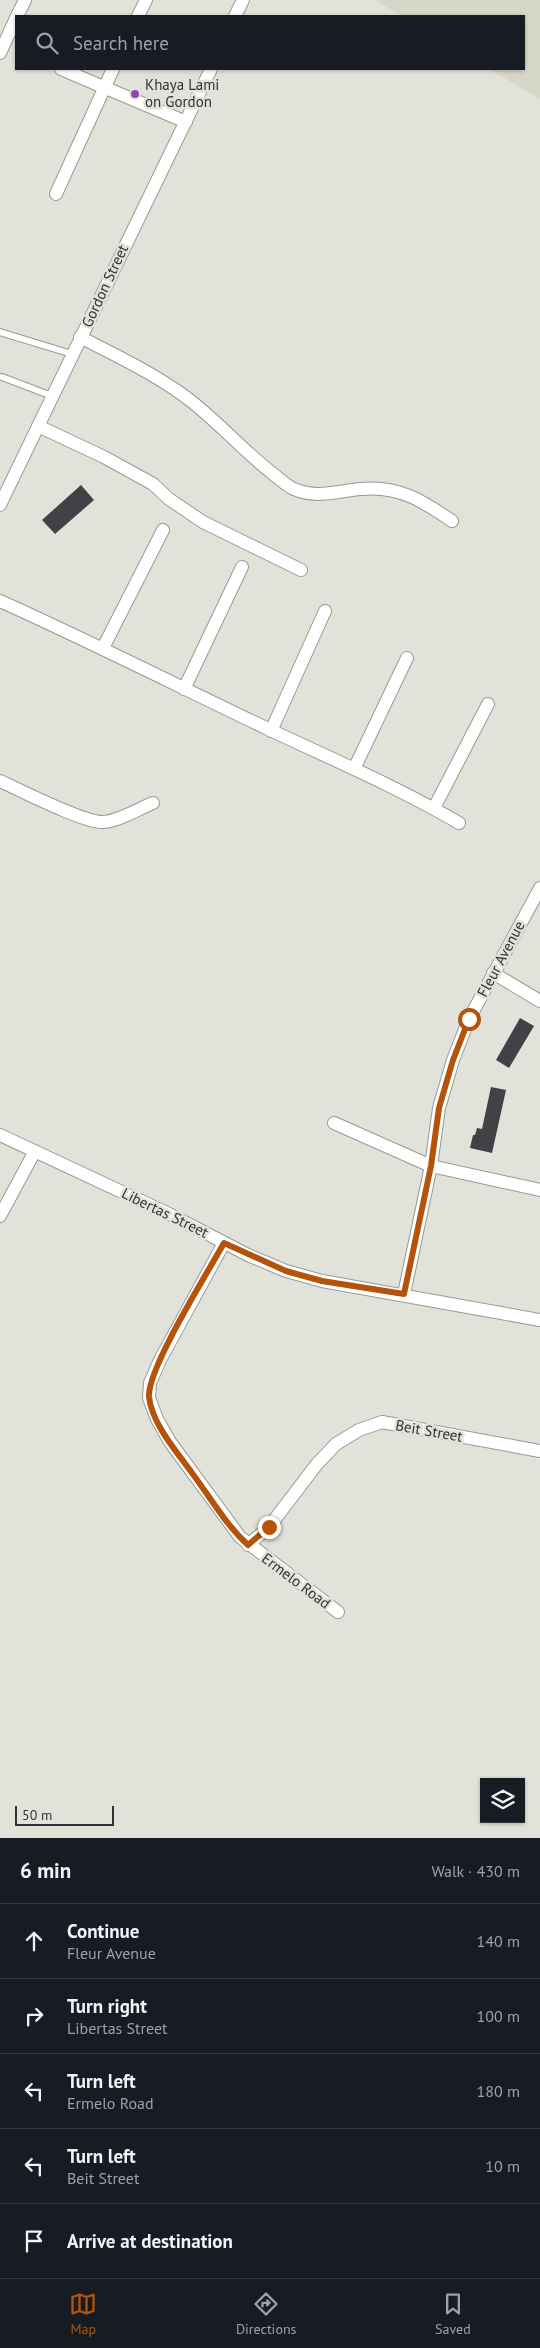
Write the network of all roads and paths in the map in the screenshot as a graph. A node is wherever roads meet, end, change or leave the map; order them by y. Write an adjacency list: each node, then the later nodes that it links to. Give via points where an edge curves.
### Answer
1 (25, 0): 4 (street)
2 (146, 0): 5 (street)
3 (243, 0): 6 (street)
4 (18, 15)
5 (138, 15)
6 (236, 15)
7 (15, 22): 8 (street)
8 (5, 47)
9 (63, 70): 12 (street)
10 (113, 70): 12 (street)
11 (211, 70): 13 (street, Gordon Street)
12 (104, 88): 13 (street); 14 (street)
13 (186, 122): 16 (street, Gordon Street)
14 (56, 194)
15 (0, 332): 17 (lane)
16 (80, 337): 17 (street, Gordon Street); 22 (street, via 183,395 293,489 318,495 362,489 394,491 420,499)
17 (72, 354): 19 (street, Gordon Street)
18 (2, 377): 19 (lane)
19 (52, 396): 20 (street, Gordon Street)
20 (38, 426): 21 (street, Gordon Street); 25 (street, via 153,484 203,522)
21 (0, 504)
22 (452, 521)
23 (163, 530): 28 (street)
24 (242, 567): 30 (street)
25 (301, 570)
26 (0, 601): 28 (street)
27 (325, 611): 32 (street)
28 (103, 648): 30 (street)
29 (407, 658): 33 (street)
30 (184, 689): 32 (street)
31 (488, 704): 36 (street)
32 (271, 731): 33 (street)
33 (354, 768): 36 (street)
34 (0, 781): 35 (street, via 101,822)
35 (153, 803)
36 (434, 808): 37 (street)
37 (459, 823)
38 (540, 888): 39 (street, Fleur Avenue)
39 (492, 973): 40 (street); 44 (street, Fleur Avenue, via 453,1060 439,1108)
40 (540, 1001)
41 (334, 1123): 44 (street)
42 (0, 1135): 43 (street, Libertas Street)
43 (35, 1151): 46 (street); 47 (street, Libertas Street)
44 (431, 1166): 45 (street); 48 (street, Fleur Avenue)
45 (540, 1190)
46 (0, 1216)
47 (224, 1243): 48 (street, Libertas Street, via 286,1271 322,1281); 51 (street, Ermelo Road, via 160,1360 150,1383 149,1398 170,1442)
48 (404, 1294): 49 (street, Libertas Street)
49 (540, 1320)
50 (540, 1451): 51 (street, Beit Street, via 382,1422 358,1430 336,1444 269,1527)
51 (248, 1545): 52 (street, Ermelo Road)
52 (338, 1612)

